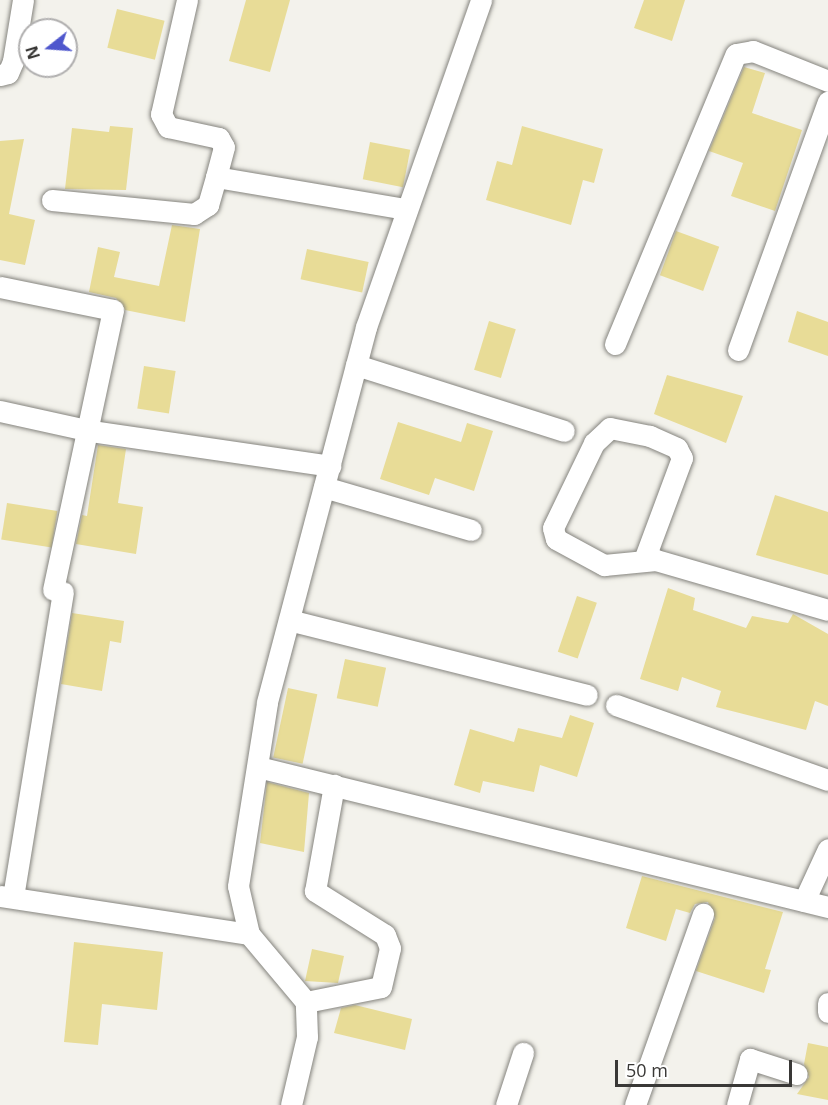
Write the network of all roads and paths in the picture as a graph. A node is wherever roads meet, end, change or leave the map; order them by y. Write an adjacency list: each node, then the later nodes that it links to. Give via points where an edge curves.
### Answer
1 (23, 0): 4 (street, via 14,61 8,73)
2 (187, 0): 7 (street, via 161,114 168,127 219,138 224,147)
3 (481, 0): 9 (street)
4 (0, 75)
5 (828, 81): 11 (street, via 753,51 736,54)
6 (828, 102): 12 (street)
7 (216, 177): 8 (street, via 208,205 194,214); 9 (street)
8 (52, 200)
9 (405, 209): 13 (street)
10 (0, 287): 15 (street, via 113,310)
11 (615, 344)
12 (738, 350)
13 (356, 365): 16 (street); 17 (street)
14 (0, 411): 15 (street)
15 (91, 431): 17 (street); 29 (street, via 58,591)
16 (564, 431)
17 (330, 466): 18 (street)
18 (324, 487): 19 (street); 22 (street)
19 (471, 530)
20 (644, 560): 20 (street, via 682,458 677,448 650,436 610,428 590,451 553,528 556,539 604,565); 21 (street)
21 (828, 610)
22 (289, 620): 23 (street); 25 (street, via 267,702)
23 (587, 695)
24 (616, 705): 26 (street)
25 (258, 767): 27 (street); 33 (street, via 238,886)
26 (828, 780)
27 (334, 784): 30 (street, via 572,848); 34 (street, via 315,891 385,935 390,948 381,987)
28 (828, 849): 30 (street)
29 (6, 896): 33 (street)
30 (804, 902): 31 (street)
31 (828, 907)
32 (703, 914): 41 (street)
33 (249, 934): 34 (street)
34 (306, 1002): 39 (street, via 307,1037)
35 (828, 1003): 36 (street)
36 (828, 1012)
37 (523, 1053): 40 (street)
38 (797, 1074): 42 (street, via 750,1059)
39 (291, 1105)
40 (506, 1105)
41 (635, 1105)
42 (737, 1105)

